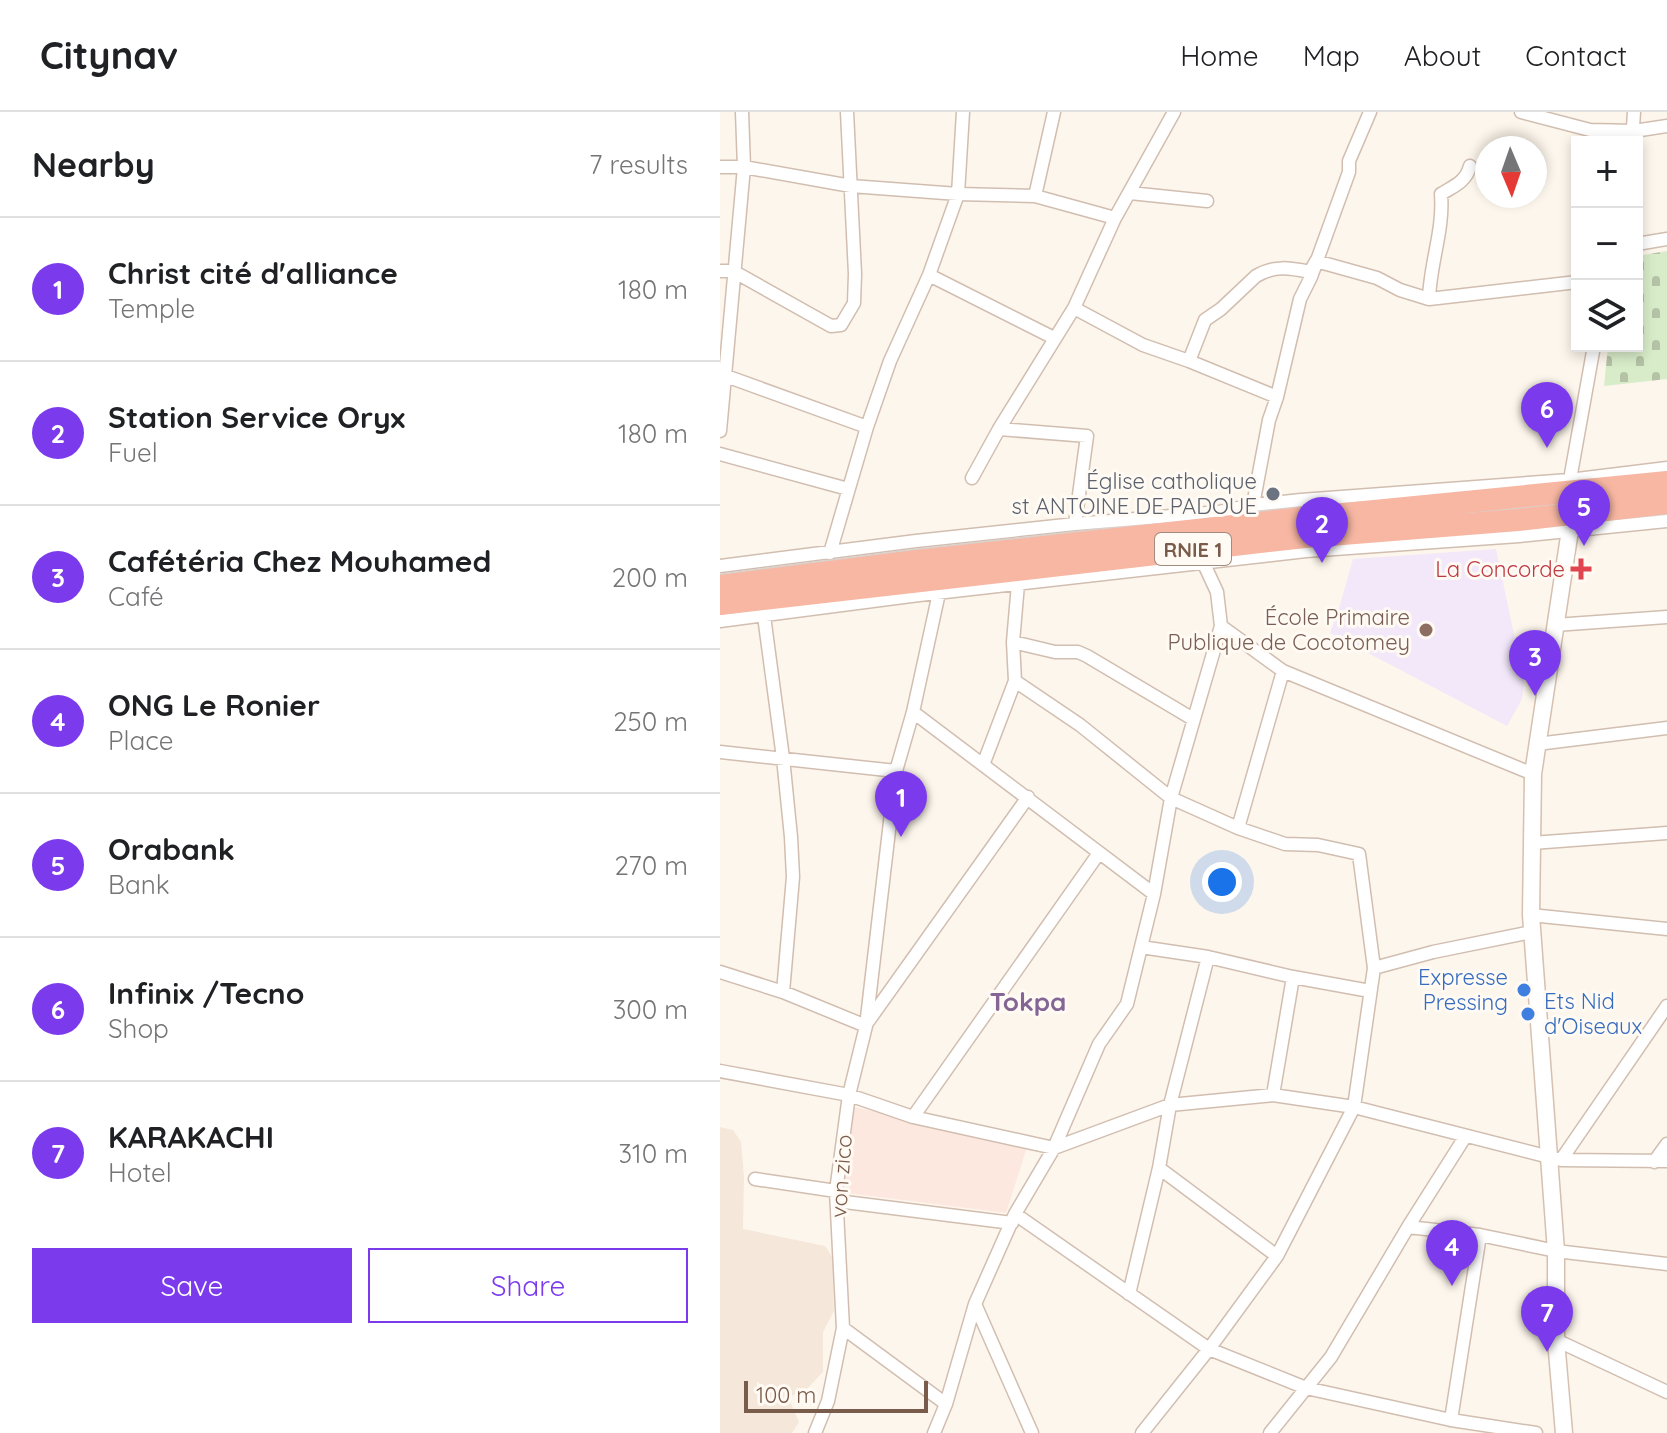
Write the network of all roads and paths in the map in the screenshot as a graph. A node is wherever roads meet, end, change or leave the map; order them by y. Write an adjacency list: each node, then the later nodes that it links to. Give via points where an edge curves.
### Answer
1 (742, 112): 13 (street)
2 (847, 112): 14 (street)
3 (963, 112): 16 (street)
4 (1054, 112): 17 (street)
5 (1174, 112): 15 (street)
6 (1370, 112): 22 (street)
7 (1521, 112): 10 (street)
8 (1634, 112): 10 (street)
9 (1667, 126): 10 (street)
10 (1633, 136)
11 (1470, 166): 26 (street, via 1460,183 1441,194)
12 (720, 167): 13 (street)
13 (744, 167): 14 (street); 23 (street)
14 (851, 186): 16 (street); 23 (street, via 854,303 841,325 831,326)
15 (1130, 193): 18 (street); 19 (street)
16 (958, 194): 17 (street); 24 (street)
17 (1035, 196): 19 (street)
18 (1207, 201)
19 (1115, 218): 27 (street)
20 (1667, 239): 21 (street)
21 (1643, 243)
22 (1316, 261): 26 (street); 30 (street, via 1310,272 1284,267 1256,276 1205,320); 32 (street, via 1300,299)
23 (727, 271): 31 (street)
24 (929, 275): 28 (street); 33 (street)
25 (1571, 283): 26 (street)
26 (1429, 299)
27 (1074, 308): 28 (street); 30 (street, via 1143,345)
28 (1054, 338): 34 (street)
29 (1593, 352): 40 (street)
30 (1189, 361): 32 (street)
31 (726, 376): 33 (street); 35 (street)
32 (1277, 397): 43 (street)
33 (867, 427): 41 (street)
34 (999, 429): 38 (street); 46 (street, via 1087,436)
35 (720, 431)
36 (720, 454): 41 (street)
37 (1667, 468): 40 (street)
38 (972, 478)
39 (1667, 482): 40 (highway, RNIE 1)
40 (1569, 486): 43 (street); 45 (main road); 51 (highway, RNIE 1)
41 (848, 489): 47 (street)
42 (1667, 503): 45 (highway, RNIE 1)
43 (1253, 505): 46 (street)
44 (1667, 521): 45 (street)
45 (1570, 522): 48 (street); 53 (highway, RNIE 1, via 1305,537); 57 (main road)
46 (1075, 524): 47 (street)
47 (830, 553): 49 (street)
48 (1204, 564): 50 (street); 58 (street, via 1217,592)
49 (720, 566)
50 (1018, 584): 52 (street); 59 (street)
51 (720, 586)
52 (939, 593): 54 (street); 62 (street)
53 (720, 604)
54 (764, 616): 56 (street); 67 (street)
55 (1667, 617): 57 (street)
56 (720, 621)
57 (1555, 625): 65 (main road)
58 (1221, 626): 60 (street); 63 (street)
59 (1013, 642): 61 (street); 63 (street, via 1078,652)
60 (1283, 671): 70 (street); 73 (street)
61 (1015, 681): 68 (street); 72 (street)
62 (913, 712): 68 (street); 69 (street)
63 (1193, 719): 72 (street)
64 (1667, 728): 65 (street)
65 (1537, 744): 70 (main road)
66 (720, 752): 67 (street)
67 (783, 758): 69 (street); 86 (street, via 793,877)
68 (983, 765): 71 (street)
69 (896, 771): 88 (street)
70 (1533, 774): 75 (main road)
71 (1028, 797): 76 (street); 88 (street)
72 (1171, 798): 73 (street); 77 (street)
73 (1238, 828): 82 (street, via 1285,844 1359,854)
74 (1667, 833): 75 (street)
75 (1532, 843): 78 (main road)
76 (1099, 853): 77 (street); 94 (street)
77 (1154, 894): 80 (street)
78 (1532, 923): 79 (street); 82 (street); 98 (main road)
79 (1667, 929)
80 (1141, 947): 81 (street); 97 (street, via 1127,1004 1099,1044)
81 (1208, 957): 84 (street); 92 (street)
82 (1374, 968): 85 (street)
83 (720, 972): 86 (street)
84 (1293, 977): 85 (street); 91 (street)
85 (1370, 991): 93 (street)
86 (783, 992): 88 (street)
87 (1667, 1006): 98 (street)
88 (866, 1026): 90 (street, von zico)
89 (720, 1071): 90 (street)
90 (849, 1095): 94 (street); 102 (street, von zico)
91 (1273, 1095): 92 (street); 93 (street)
92 (1170, 1105): 97 (street); 100 (street)
93 (1354, 1107): 95 (street); 107 (street)
94 (913, 1117): 97 (street)
95 (1465, 1137): 98 (street); 104 (street)
96 (1667, 1144): 99 (street)
97 (1054, 1148): 103 (street)
98 (1555, 1158): 99 (street); 106 (main road)
99 (1661, 1162)
100 (1159, 1168): 107 (street); 109 (street)
101 (755, 1179): 102 (street)
102 (836, 1196): 103 (street); 111 (street, von zico)
103 (1013, 1218): 109 (street); 110 (street)
104 (1408, 1227): 105 (street); 114 (street, via 1331,1357)
105 (1480, 1235): 106 (street); 117 (street)
106 (1556, 1251): 108 (street); 112 (main road)
107 (1277, 1256): 113 (street)
108 (1667, 1264)
109 (1129, 1294): 113 (street)
110 (975, 1304): 116 (street); 118 (street)
111 (843, 1328): 116 (street); 119 (street, von zico, via 828,1401)
112 (1556, 1340): 115 (street); 125 (main road)
113 (1209, 1349): 114 (street); 122 (street)
114 (1306, 1388): 117 (street); 123 (street)
115 (1667, 1392)
116 (946, 1404): 120 (street)
117 (1451, 1420): 124 (street)
118 (1029, 1427): 121 (street)
119 (815, 1433)
120 (934, 1433)
121 (1019, 1433)
122 (1142, 1433)
123 (1270, 1433)
124 (1536, 1433)
125 (1564, 1433)

